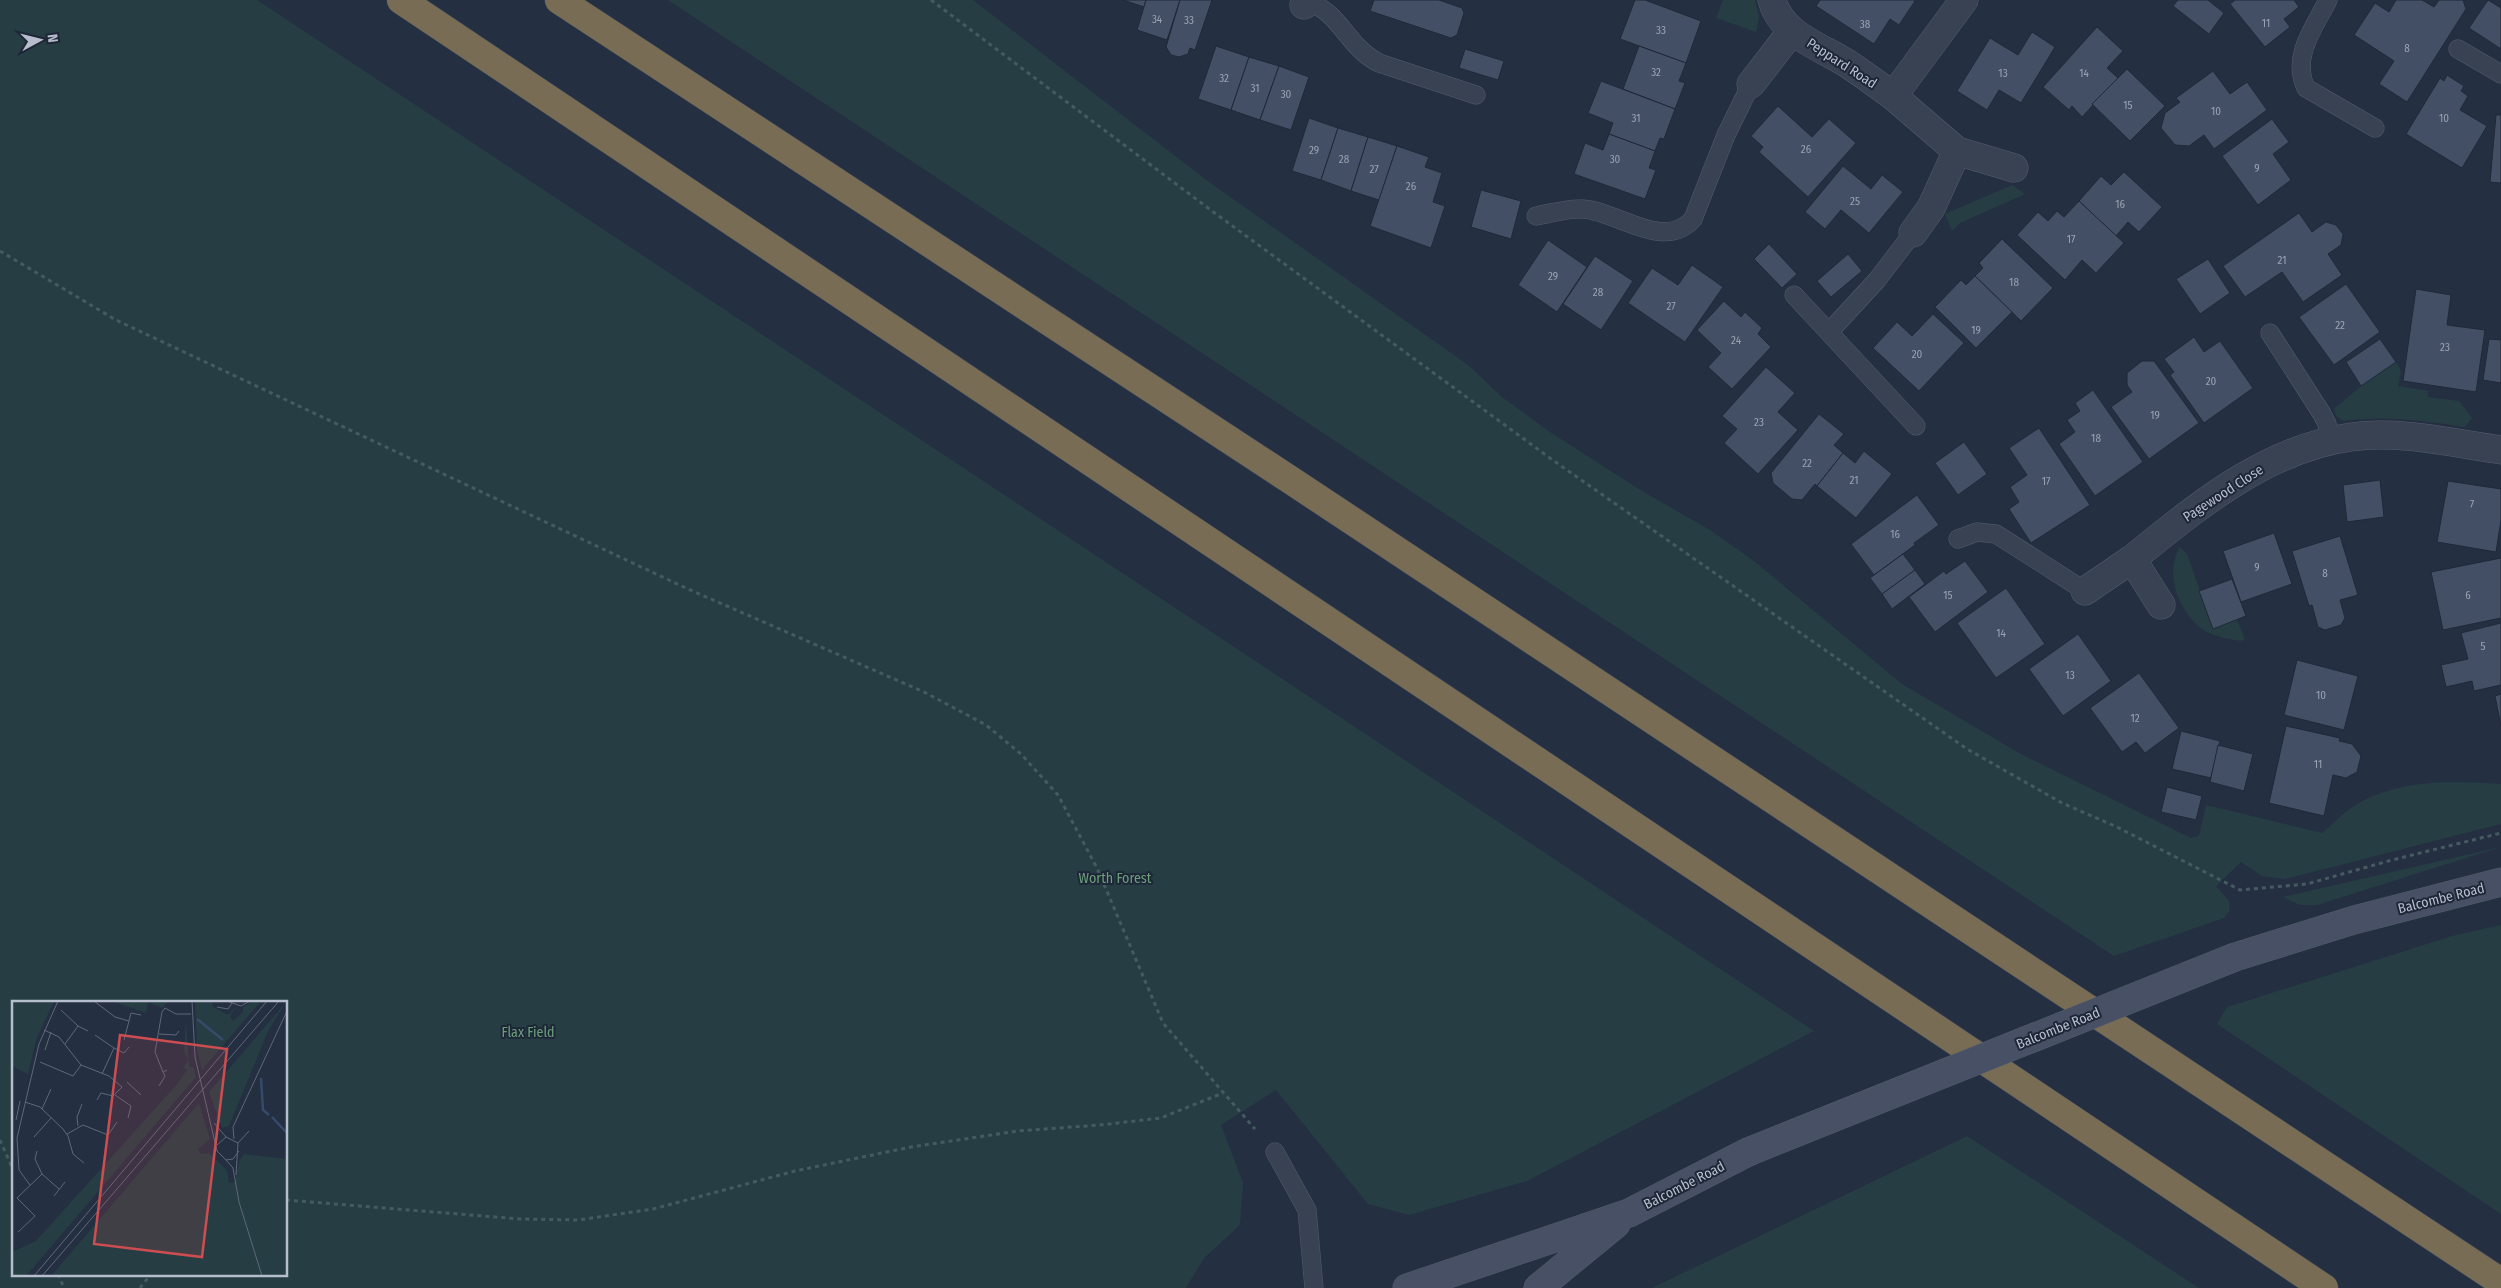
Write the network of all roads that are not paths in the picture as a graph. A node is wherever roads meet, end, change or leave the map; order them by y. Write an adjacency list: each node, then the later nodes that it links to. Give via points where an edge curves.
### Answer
1 (401, 0): 35 (highway)
2 (559, 0): 31 (highway)
3 (1772, 0): 7 (street, Peppard Road)
4 (1964, 0): 12 (street, Peppard Road)
5 (2328, 0): 13 (lane, via 2301,53 2301,77 2306,88)
6 (1306, 2): 11 (lane, via 1330,15 1367,57)
7 (1792, 31): 10 (street, Peppard Road); 12 (street, Peppard Road, via 1847,63)
8 (2458, 49): 9 (lane)
9 (2501, 74)
10 (1751, 84): 16 (lane, via 1726,135 1693,220 1686,227 1668,232 1651,229 1584,209)
11 (1476, 94)
12 (1892, 96): 14 (street, Peppard Road)
13 (2375, 128)
14 (1957, 152): 15 (street, Peppard Road); 17 (street, via 1931,208)
15 (2014, 168)
16 (1536, 216)
17 (1913, 233): 19 (lane, via 1877,280)
18 (1794, 294): 19 (lane)
19 (1830, 331): 21 (lane)
20 (2270, 333): 22 (lane, via 2322,414)
21 (1916, 426)
22 (2330, 441): 23 (street, Pagewood Close, via 2403,436); 25 (street, Pagewood Close, via 2263,465 2228,486)
23 (2501, 450)
24 (1958, 539): 26 (lane, via 1977,532 1996,534)
25 (2132, 560): 26 (street, Pagewood Close); 27 (street)
26 (2085, 591)
27 (2161, 605)
28 (2501, 882): 30 (main road, Balcombe Road, bridge, via 2354,920 2235,957 1748,1152)
29 (1275, 1152): 32 (lane, via 1307,1210)
30 (1629, 1213): 33 (main road, Balcombe Road); 34 (main road, Balcombe Road)
31 (2501, 1282)
32 (1314, 1288)
33 (1407, 1288)
34 (1538, 1288)
35 (2324, 1288)

